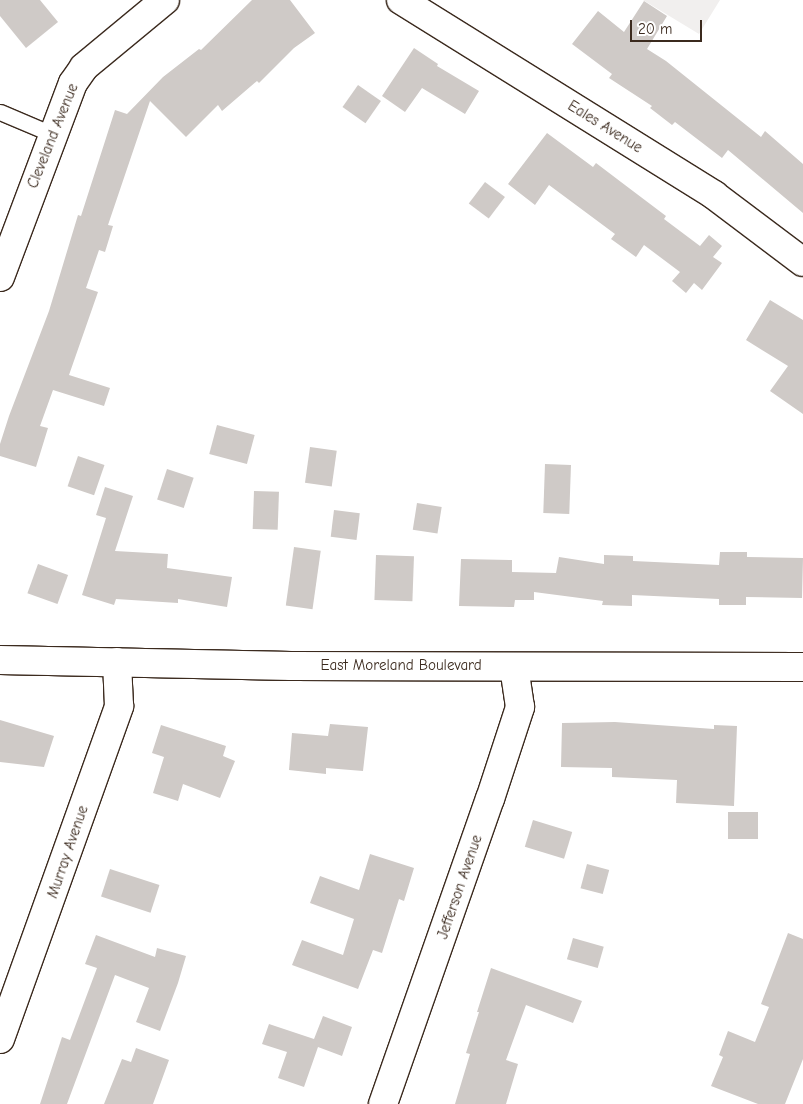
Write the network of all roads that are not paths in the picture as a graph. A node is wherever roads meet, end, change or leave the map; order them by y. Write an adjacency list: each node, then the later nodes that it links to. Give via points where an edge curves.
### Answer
1 (164, 0): 4 (street, Cleveland Avenue, via 84,67 67,95)
2 (401, 0): 5 (street, Eales Avenue, via 714,195)
3 (0, 112): 4 (lane)
4 (52, 134): 6 (street, Cleveland Avenue)
5 (803, 262)
6 (0, 277)
7 (0, 660): 8 (street, East Moreland Boulevard)
8 (117, 662): 9 (street, East Moreland Boulevard); 11 (street, Murray Avenue, via 119,706)
9 (514, 667): 10 (street, East Moreland Boulevard); 12 (street, Jefferson Avenue, via 520,707)
10 (803, 667)
11 (0, 1039)
12 (383, 1104)

